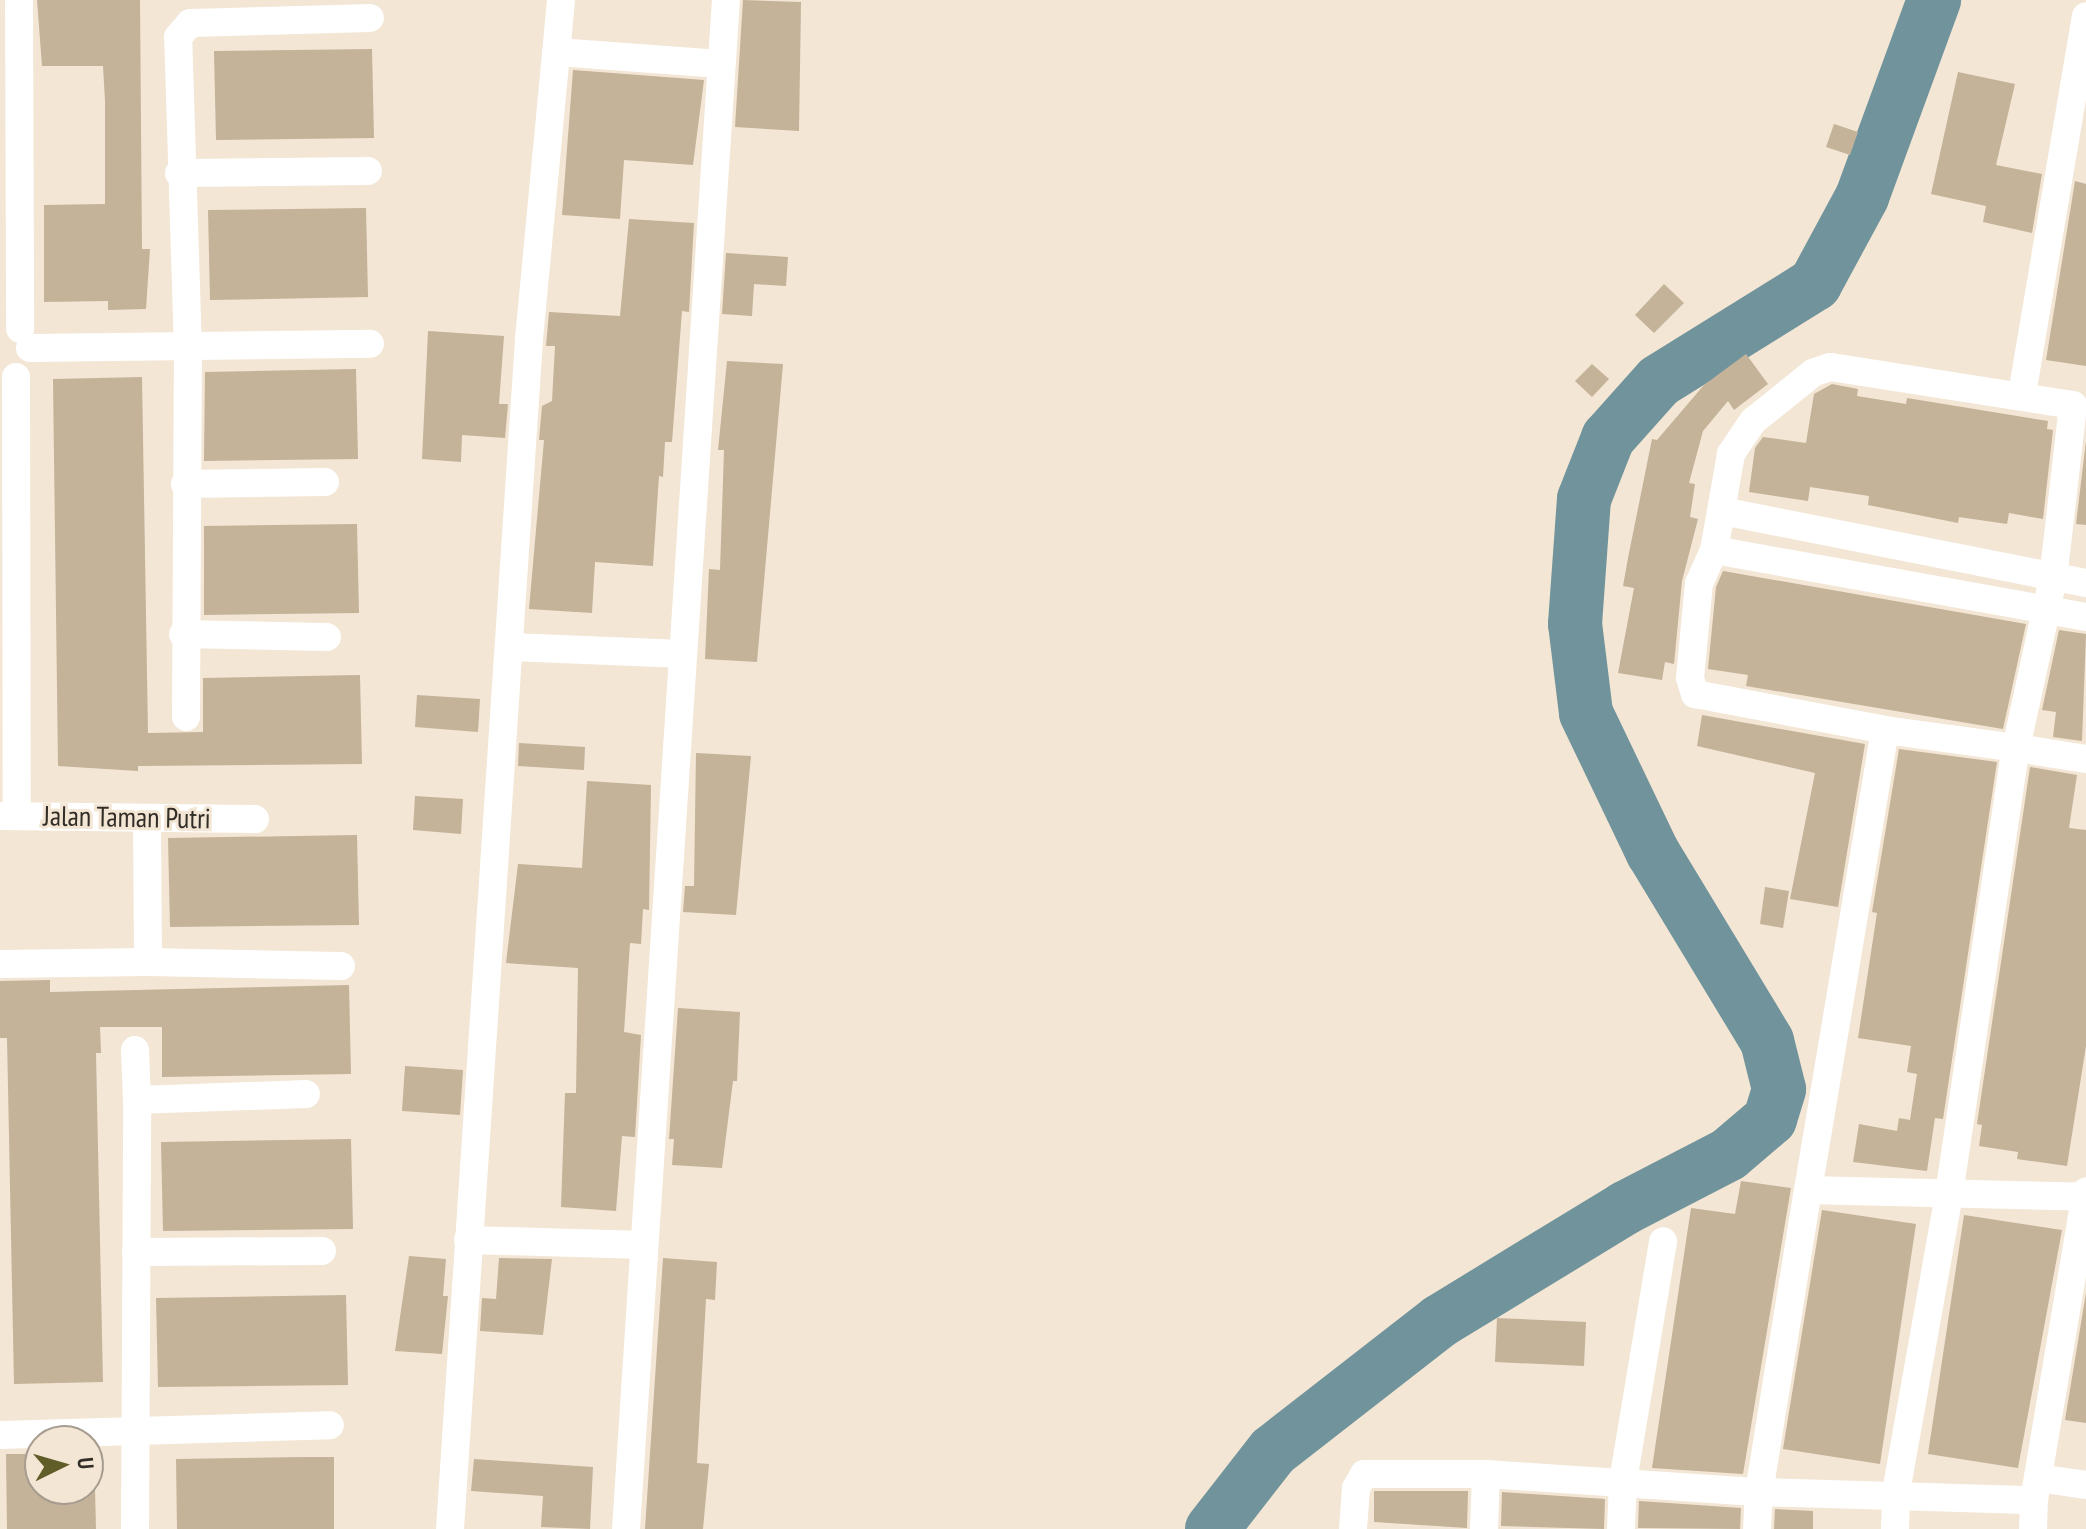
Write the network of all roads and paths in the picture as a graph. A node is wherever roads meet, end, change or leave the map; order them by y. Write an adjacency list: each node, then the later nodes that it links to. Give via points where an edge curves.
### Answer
1 (19, 0): 10 (street)
2 (561, 0): 6 (street)
3 (726, 0): 7 (street)
4 (2086, 16): 14 (street)
5 (370, 18): 9 (street, via 182,27)
6 (557, 52): 7 (street); 26 (street, via 529,339)
7 (721, 64): 27 (street)
8 (368, 171): 9 (street)
9 (179, 173): 12 (street)
10 (16, 333): 12 (street); 13 (street, via 25,369)
11 (370, 344): 12 (street)
12 (188, 350): 17 (street)
13 (8, 379): 32 (street)
14 (2022, 394): 15 (street); 18 (street, via 1850,368 1822,369 1753,421 1736,443 1723,486)
15 (2080, 406): 20 (street)
16 (325, 482): 17 (street)
17 (185, 484): 24 (street)
18 (1722, 511): 19 (street); 20 (street)
19 (1714, 550): 22 (street); 29 (street, via 1699,583 1690,678 1695,694)
20 (2053, 579): 21 (street); 22 (street)
21 (2086, 583)
22 (2044, 612): 23 (street); 30 (street)
23 (2086, 617)
24 (183, 634): 25 (street); 28 (street)
25 (327, 637)
26 (511, 647): 27 (street); 45 (street)
27 (683, 654): 47 (street)
28 (186, 717)
29 (1885, 730): 30 (street); 41 (street)
30 (2016, 748): 31 (street); 43 (street)
31 (2086, 759)
32 (8, 816): 33 (street, Jalan Taman Putri)
33 (147, 818): 34 (street, Jalan Taman Putri); 35 (street)
34 (255, 819)
35 (148, 962): 36 (street); 37 (street)
36 (0, 964)
37 (341, 966)
38 (135, 1050): 40 (street)
39 (306, 1094): 40 (street)
40 (137, 1100): 49 (street)
41 (1808, 1190): 43 (street); 57 (street)
42 (2086, 1191): 44 (street)
43 (1949, 1194): 44 (street); 58 (street)
44 (2086, 1197): 56 (street)
45 (468, 1240): 47 (street); 60 (street)
46 (1663, 1241): 54 (street)
47 (644, 1245): 61 (street)
48 (322, 1251): 49 (street)
49 (136, 1252): 51 (street)
50 (330, 1425): 51 (street)
51 (133, 1428): 52 (street); 59 (street)
52 (0, 1435)
53 (1486, 1474): 54 (street); 62 (street, via 1364,1474 1356,1488); 63 (street)
54 (1623, 1481): 57 (street); 64 (street)
55 (2086, 1485): 56 (street)
56 (2036, 1489): 58 (street); 67 (street)
57 (1759, 1492): 58 (street); 65 (street)
58 (1896, 1492): 66 (street)
59 (135, 1529)
60 (450, 1529)
61 (626, 1529)
62 (1353, 1529)
63 (1484, 1529)
64 (1621, 1529)
65 (1757, 1529)
66 (1895, 1529)
67 (2033, 1529)

